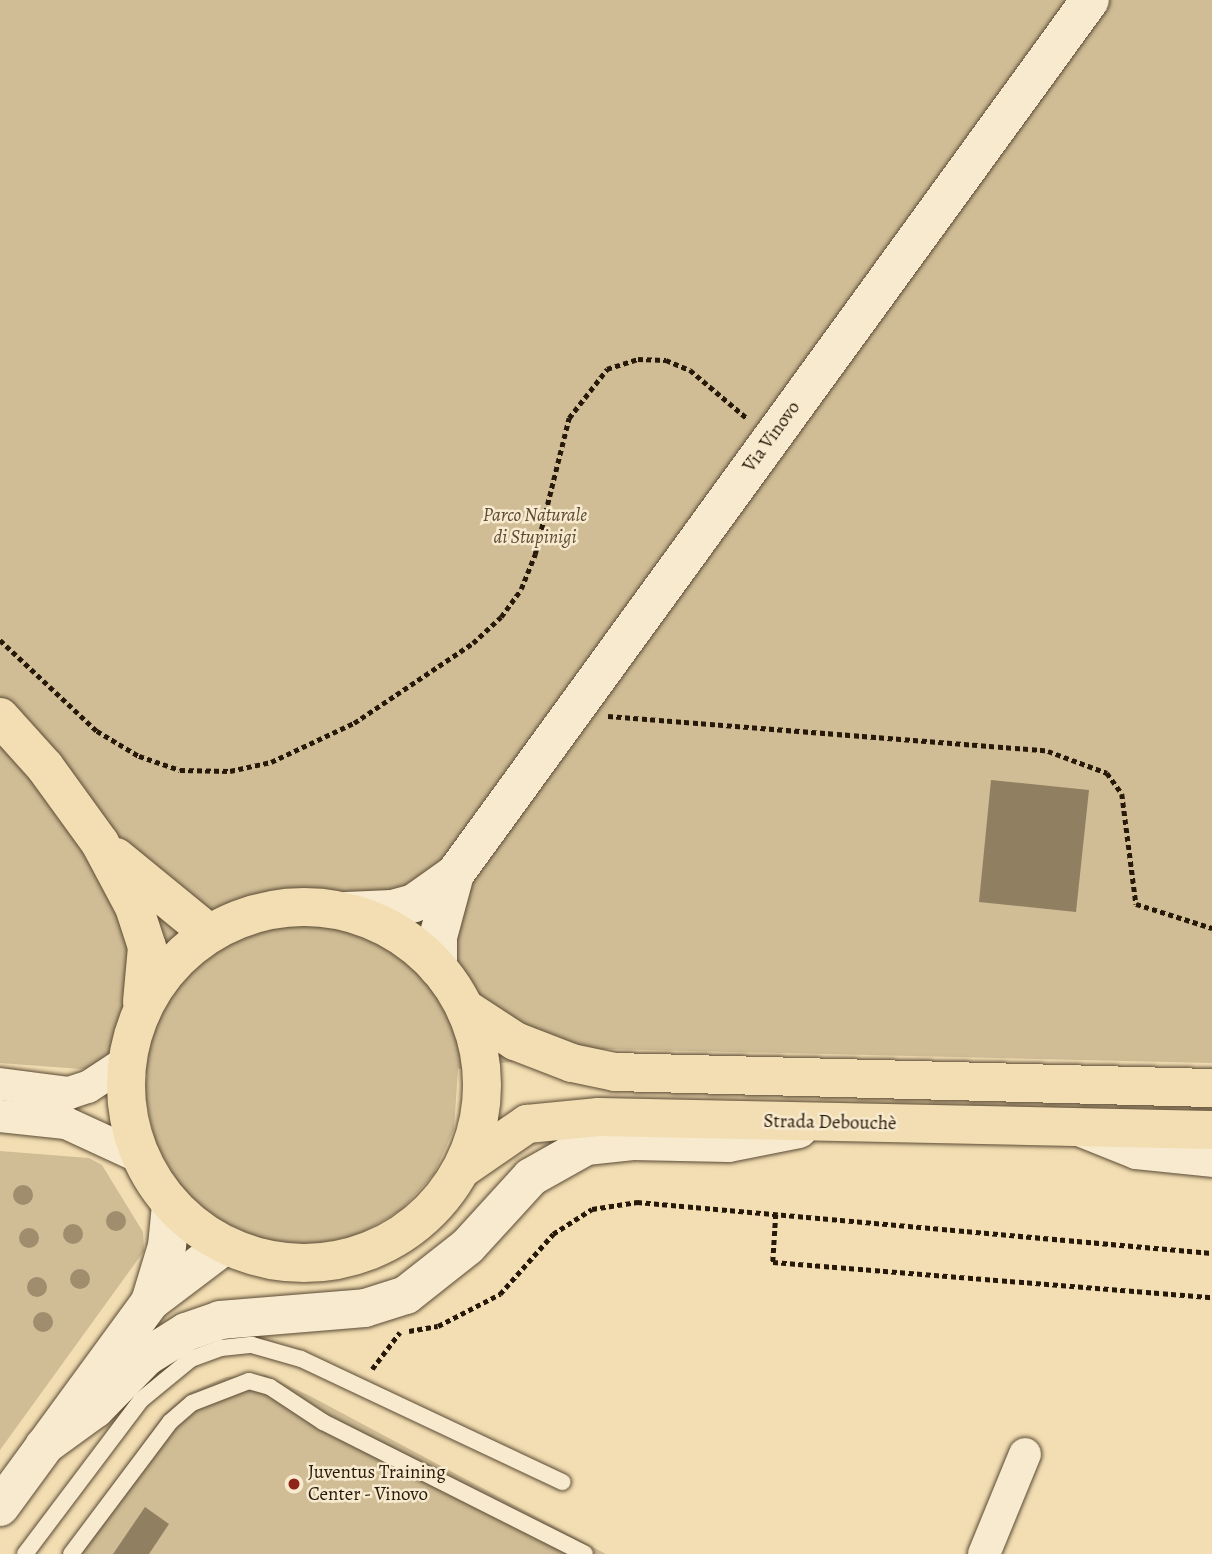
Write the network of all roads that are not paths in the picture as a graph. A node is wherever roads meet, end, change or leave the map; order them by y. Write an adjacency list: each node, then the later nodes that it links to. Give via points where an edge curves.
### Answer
1 (1090, 0): 4 (main road, Via Vinovo)
2 (0, 716): 3 (main road)
3 (100, 843): 6 (main road); 9 (main road, via 134,907 147,947 148,982)
4 (455, 874): 5 (main road, Via Vinovo, via 414,903); 7 (main road, Via Vinovo, via 439,937)
5 (346, 911): 6 (main road, via 299,906 253,914); 7 (main road, via 397,932)
6 (209, 933): 9 (main road, via 167,970)
7 (438, 968): 8 (main road)
8 (466, 1009): 12 (main road, via 515,1041 572,1063 615,1072); 19 (main road, via 479,1048 483,1089 477,1130)
9 (138, 1017): 10 (main road)
10 (126, 1062): 11 (street, via 88,1087 69,1093); 17 (main road, via 127,1111)
11 (0, 1084)
12 (1212, 1088)
13 (0, 1116): 17 (street, via 66,1123)
14 (828, 1123): 15 (main road, Strada Debouchè); 19 (main road, Strada Debouchè, via 599,1117 527,1124); 23 (main road, via 728,1143 633,1141 586,1146 531,1177 468,1246 406,1295 365,1308 220,1320 186,1332 146,1357 95,1409)
15 (1067, 1126): 16 (main road, Strada Debouchè); 18 (street, via 1136,1153)
16 (1212, 1130)
17 (140, 1157): 20 (main road)
18 (1212, 1161)
19 (463, 1168): 21 (main road, via 430,1213 372,1250 332,1262 277,1263)
20 (172, 1205): 21 (main road); 22 (main road, via 167,1246)
21 (224, 1246): 22 (main road)
22 (150, 1302): 23 (main road)
23 (44, 1446): 26 (main road)
24 (1025, 1454): 30 (street)
25 (562, 1482): 27 (lane, via 361,1384 252,1345 222,1348 191,1359 141,1400)
26 (0, 1507)
27 (25, 1554)
28 (71, 1554): 29 (lane, via 170,1422 192,1403 249,1381 270,1387 323,1422)
29 (585, 1554)
30 (984, 1554)

